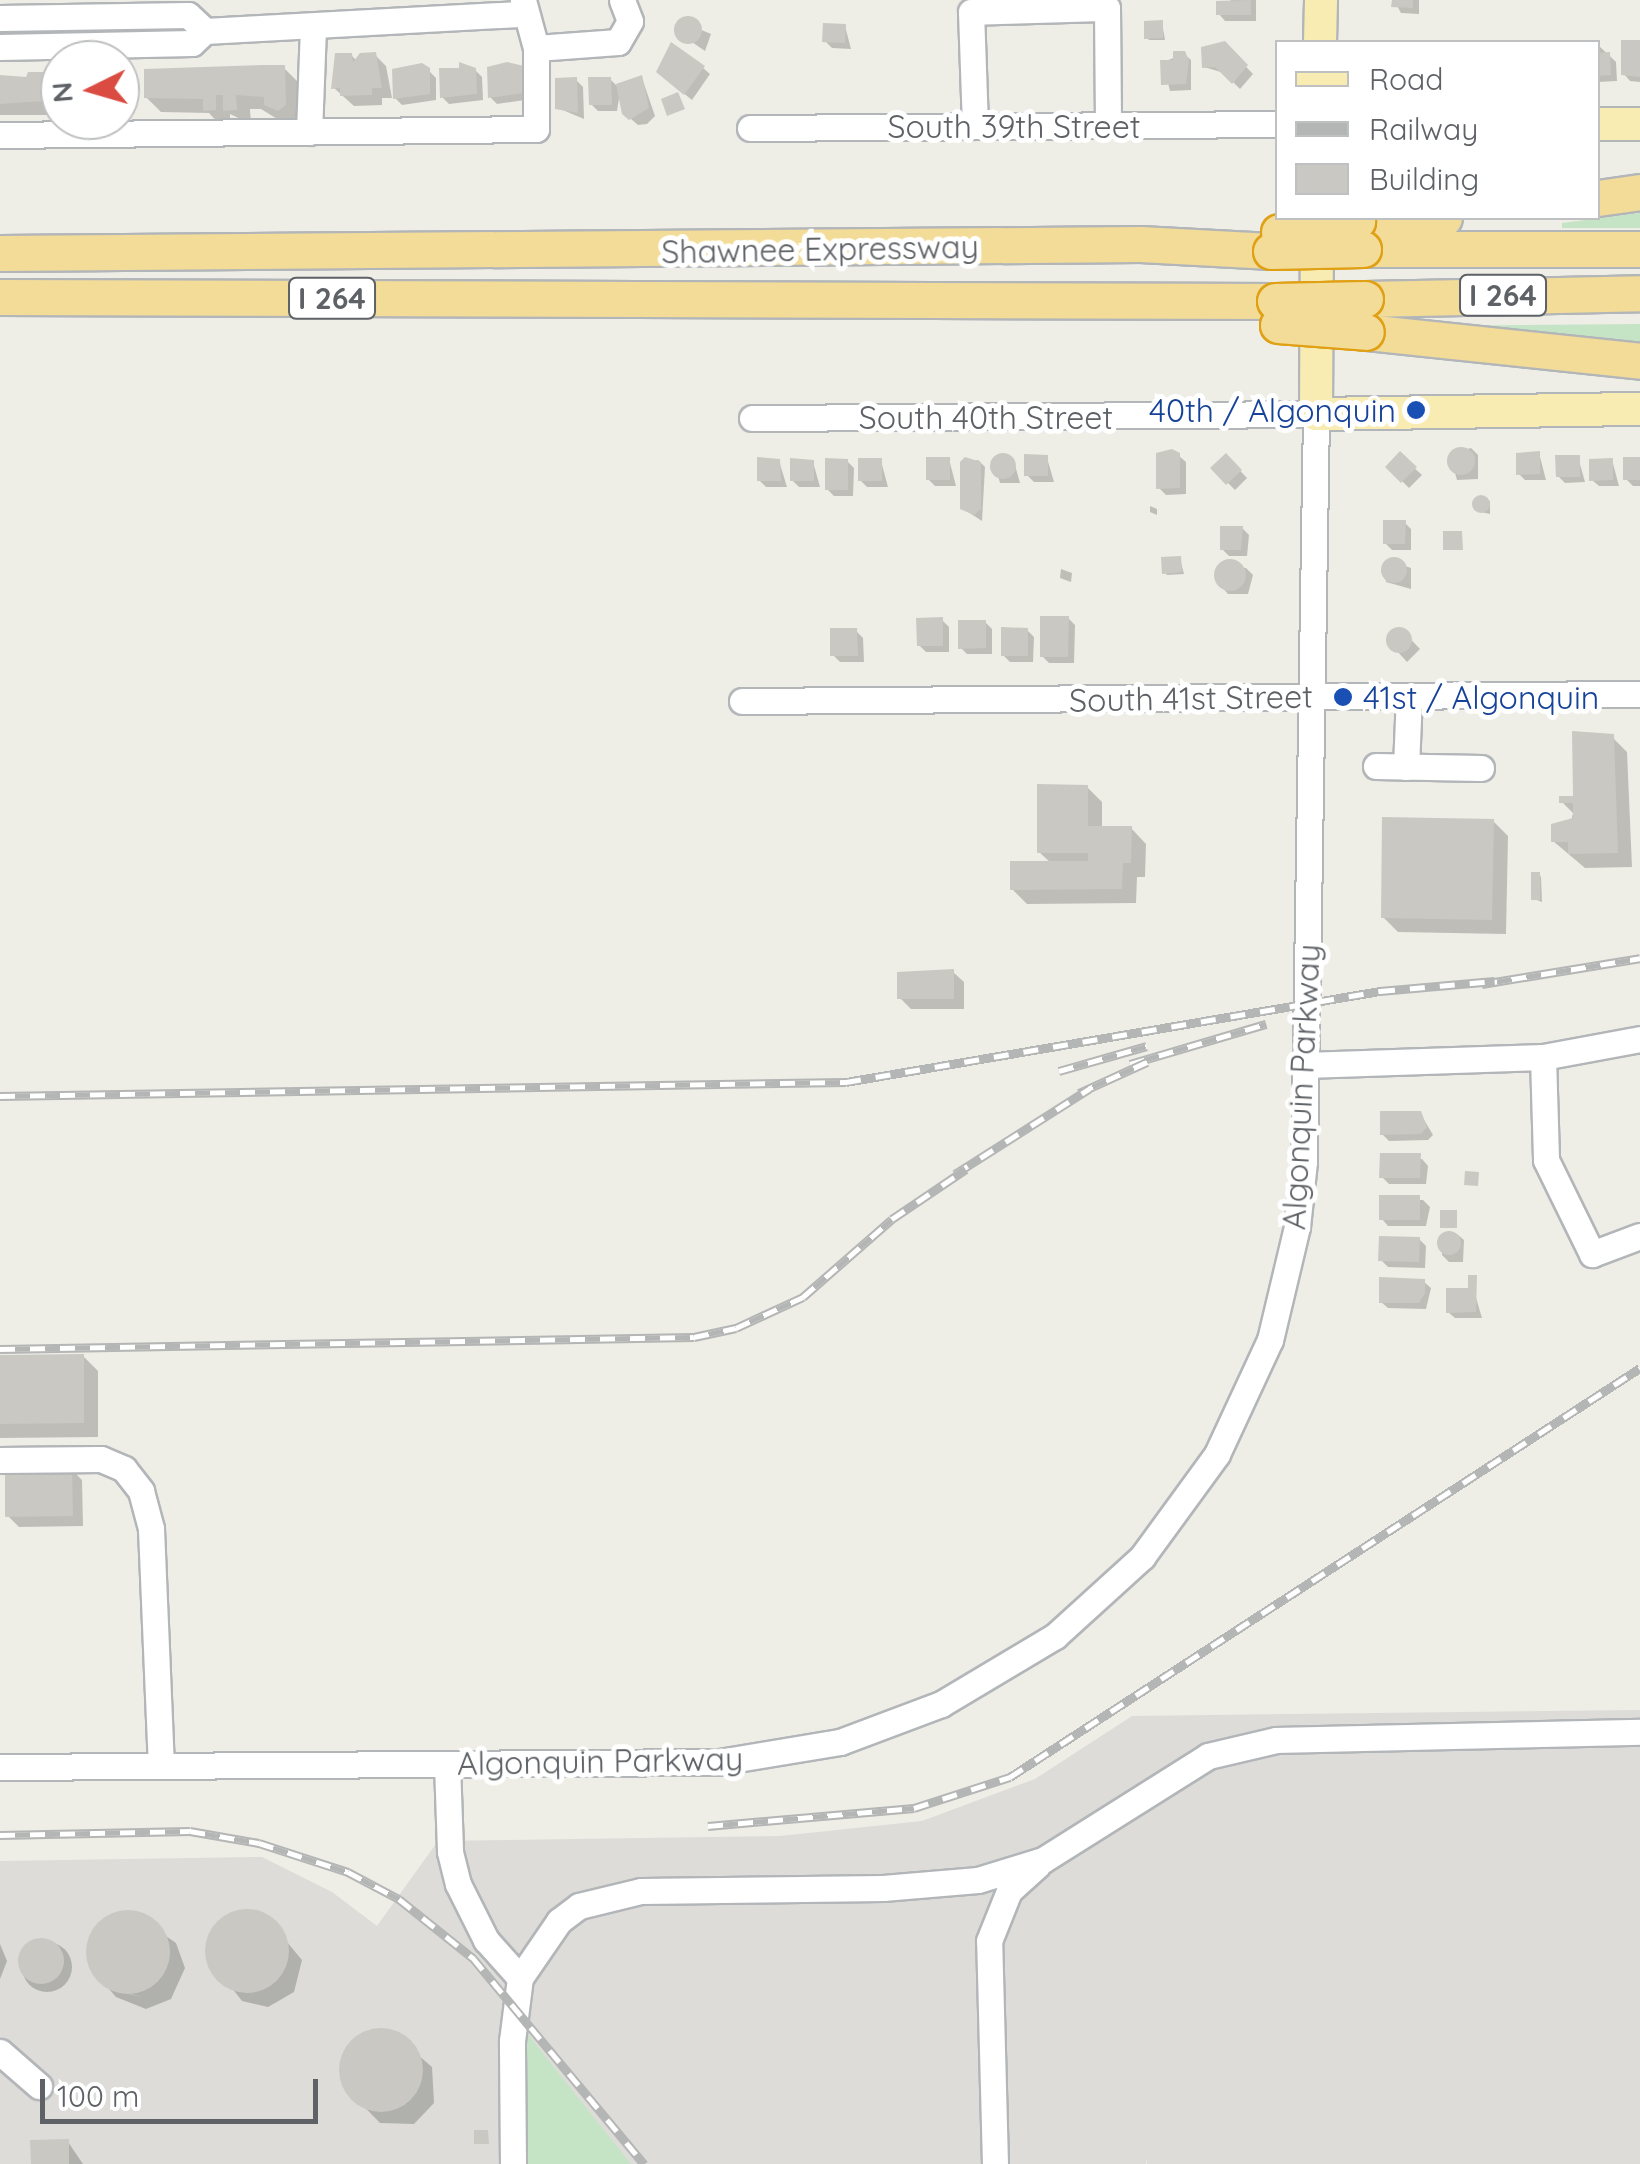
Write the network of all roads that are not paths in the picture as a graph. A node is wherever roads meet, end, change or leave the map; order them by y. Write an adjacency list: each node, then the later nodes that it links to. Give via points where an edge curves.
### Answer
1 (622, 0): 11 (street, via 630,21 618,42)
2 (1321, 0): 9 (main road)
3 (970, 6): 15 (street, via 1107,8); 16 (street)
4 (523, 7): 7 (street); 11 (street)
5 (89, 8): 6 (street); 8 (street, via 188,14)
6 (0, 18)
7 (313, 28): 8 (street); 18 (street)
8 (205, 31): 10 (street, via 192,44)
9 (1320, 40)
10 (0, 47)
11 (536, 48): 18 (street, via 536,129)
12 (1275, 124): 15 (street, South 39th Street)
13 (1600, 124): 14 (main road)
14 (1640, 124)
15 (1108, 125): 16 (street, South 39th Street)
16 (975, 126): 17 (street, South 39th Street)
17 (750, 128)
18 (309, 132): 19 (street)
19 (0, 135)
20 (1640, 192): 21 (highway)
21 (1600, 198)
22 (1317, 220): 32 (main road, Algonquin Parkway)
23 (1434, 220): 24 (highway)
24 (1360, 235): 25 (highway, Shawnee Expressway / I 264); 26 (highway, Shawnee Expressway / I 264, bridge, via 661,252)
25 (1640, 249)
26 (0, 253)
27 (1640, 293): 29 (highway, I 264)
28 (0, 297): 29 (highway, Shawnee Expressway / I 264, bridge, via 1142,302)
29 (1366, 315): 30 (highway)
30 (1640, 361)
31 (1640, 408): 32 (main road, South 40th Street)
32 (1316, 414): 33 (street, South 40th Street); 36 (street, Algonquin Parkway)
33 (752, 418)
34 (1640, 694): 35 (street, South 41st Street)
35 (1409, 696): 36 (street, South 41st Street); 39 (street)
36 (1314, 697): 37 (street, South 41st Street); 43 (street, Algonquin Parkway)
37 (742, 701)
38 (1376, 766): 39 (street)
39 (1406, 767): 40 (street)
40 (1481, 768)
41 (1640, 1039): 42 (street)
42 (1543, 1057): 43 (street); 44 (street, via 1546,1160 1592,1254)
43 (1305, 1065): 47 (street, Algonquin Parkway, via 1297,1227 1270,1340 1246,1399 1187,1502 1091,1608 999,1674 942,1704 840,1742 719,1762)
44 (1640, 1236)
45 (0, 1460): 48 (street, via 101,1459 124,1469 140,1491 151,1530)
46 (1640, 1732): 50 (street, via 1314,1737 1243,1746 1208,1756)
47 (448, 1764): 48 (street, Algonquin Parkway); 51 (street, via 450,1852 458,1884 486,1940)
48 (160, 1766): 49 (street, Algonquin Parkway)
49 (0, 1767)
50 (1043, 1860): 51 (street, via 952,1883 609,1895 559,1920); 55 (street, via 1009,1891 989,1941)
51 (520, 1978): 54 (street, via 512,2041)
52 (0, 2052): 53 (street)
53 (39, 2086)
54 (513, 2164)
55 (995, 2164)

